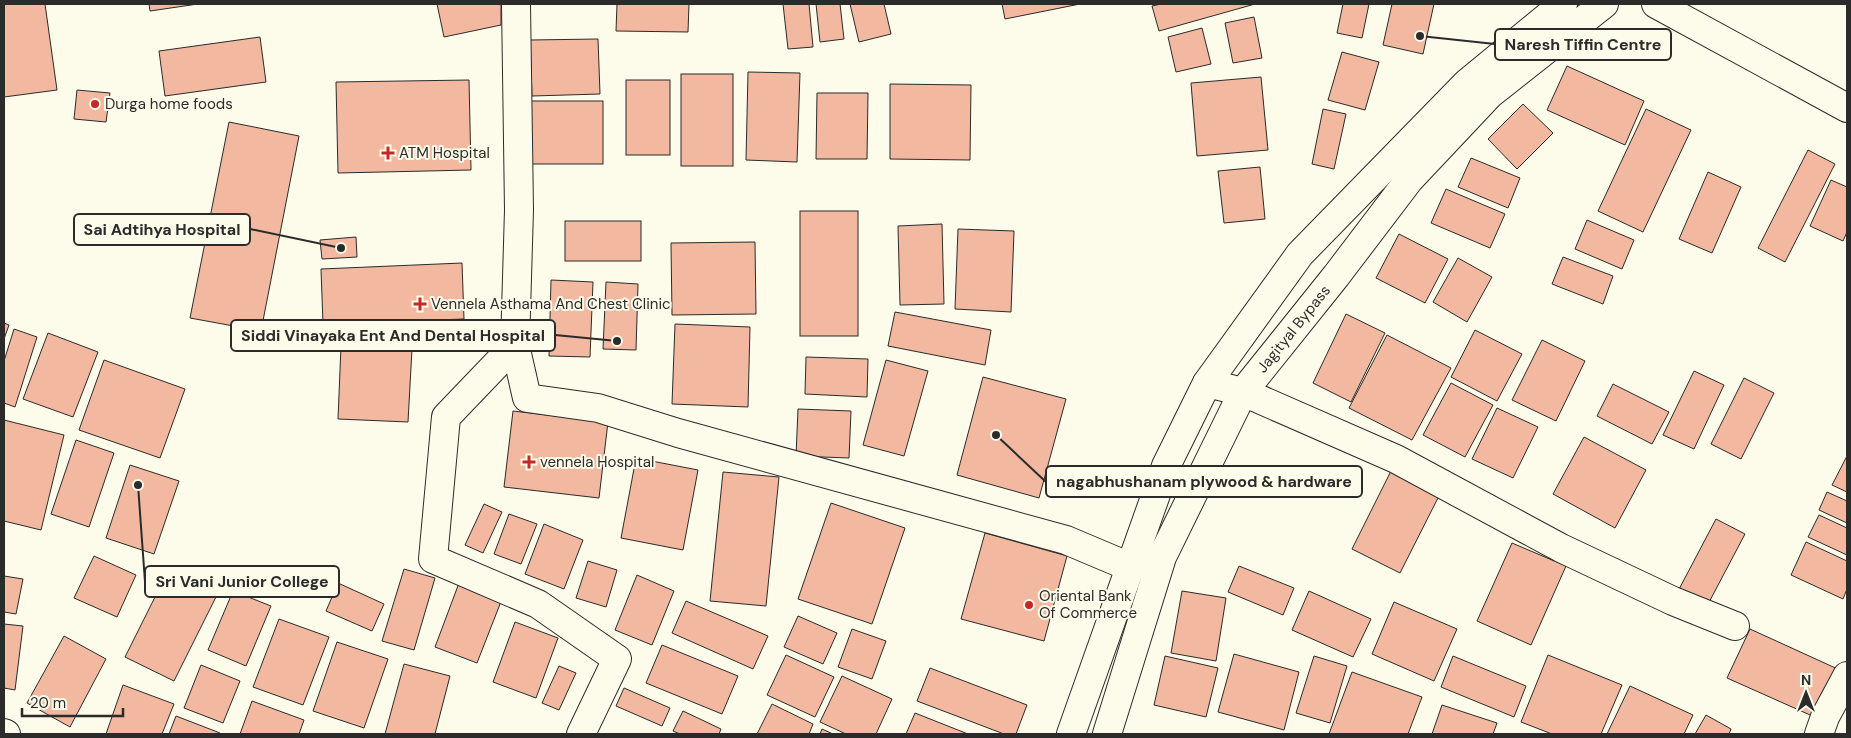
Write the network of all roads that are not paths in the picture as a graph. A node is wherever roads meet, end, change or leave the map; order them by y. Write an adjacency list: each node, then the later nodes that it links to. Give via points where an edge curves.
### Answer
1 (516, 4): 6 (street, via 519,210)
2 (1562, 4): 7 (street, via 1467,83 1300,254)
3 (1604, 4): 8 (street, Jagityal Bypass, via 1490,94 1409,180)
4 (1656, 4): 5 (street)
5 (1847, 108)
6 (514, 345): 10 (street, via 527,398 598,408 1066,540); 13 (street, via 446,417 433,559 538,604 617,659)
7 (1207, 383): 8 (street); 10 (street, via 1166,466)
8 (1243, 392): 9 (street, Jagityal Bypass); 11 (street, via 1396,459 1561,548 1673,601)
9 (1162, 558): 10 (street); 15 (street, Jagityal Bypass)
10 (1130, 567): 14 (street)
11 (1735, 626)
12 (1847, 676): 16 (street)
13 (581, 734)
14 (1071, 734)
15 (1107, 734)
16 (1819, 734)

